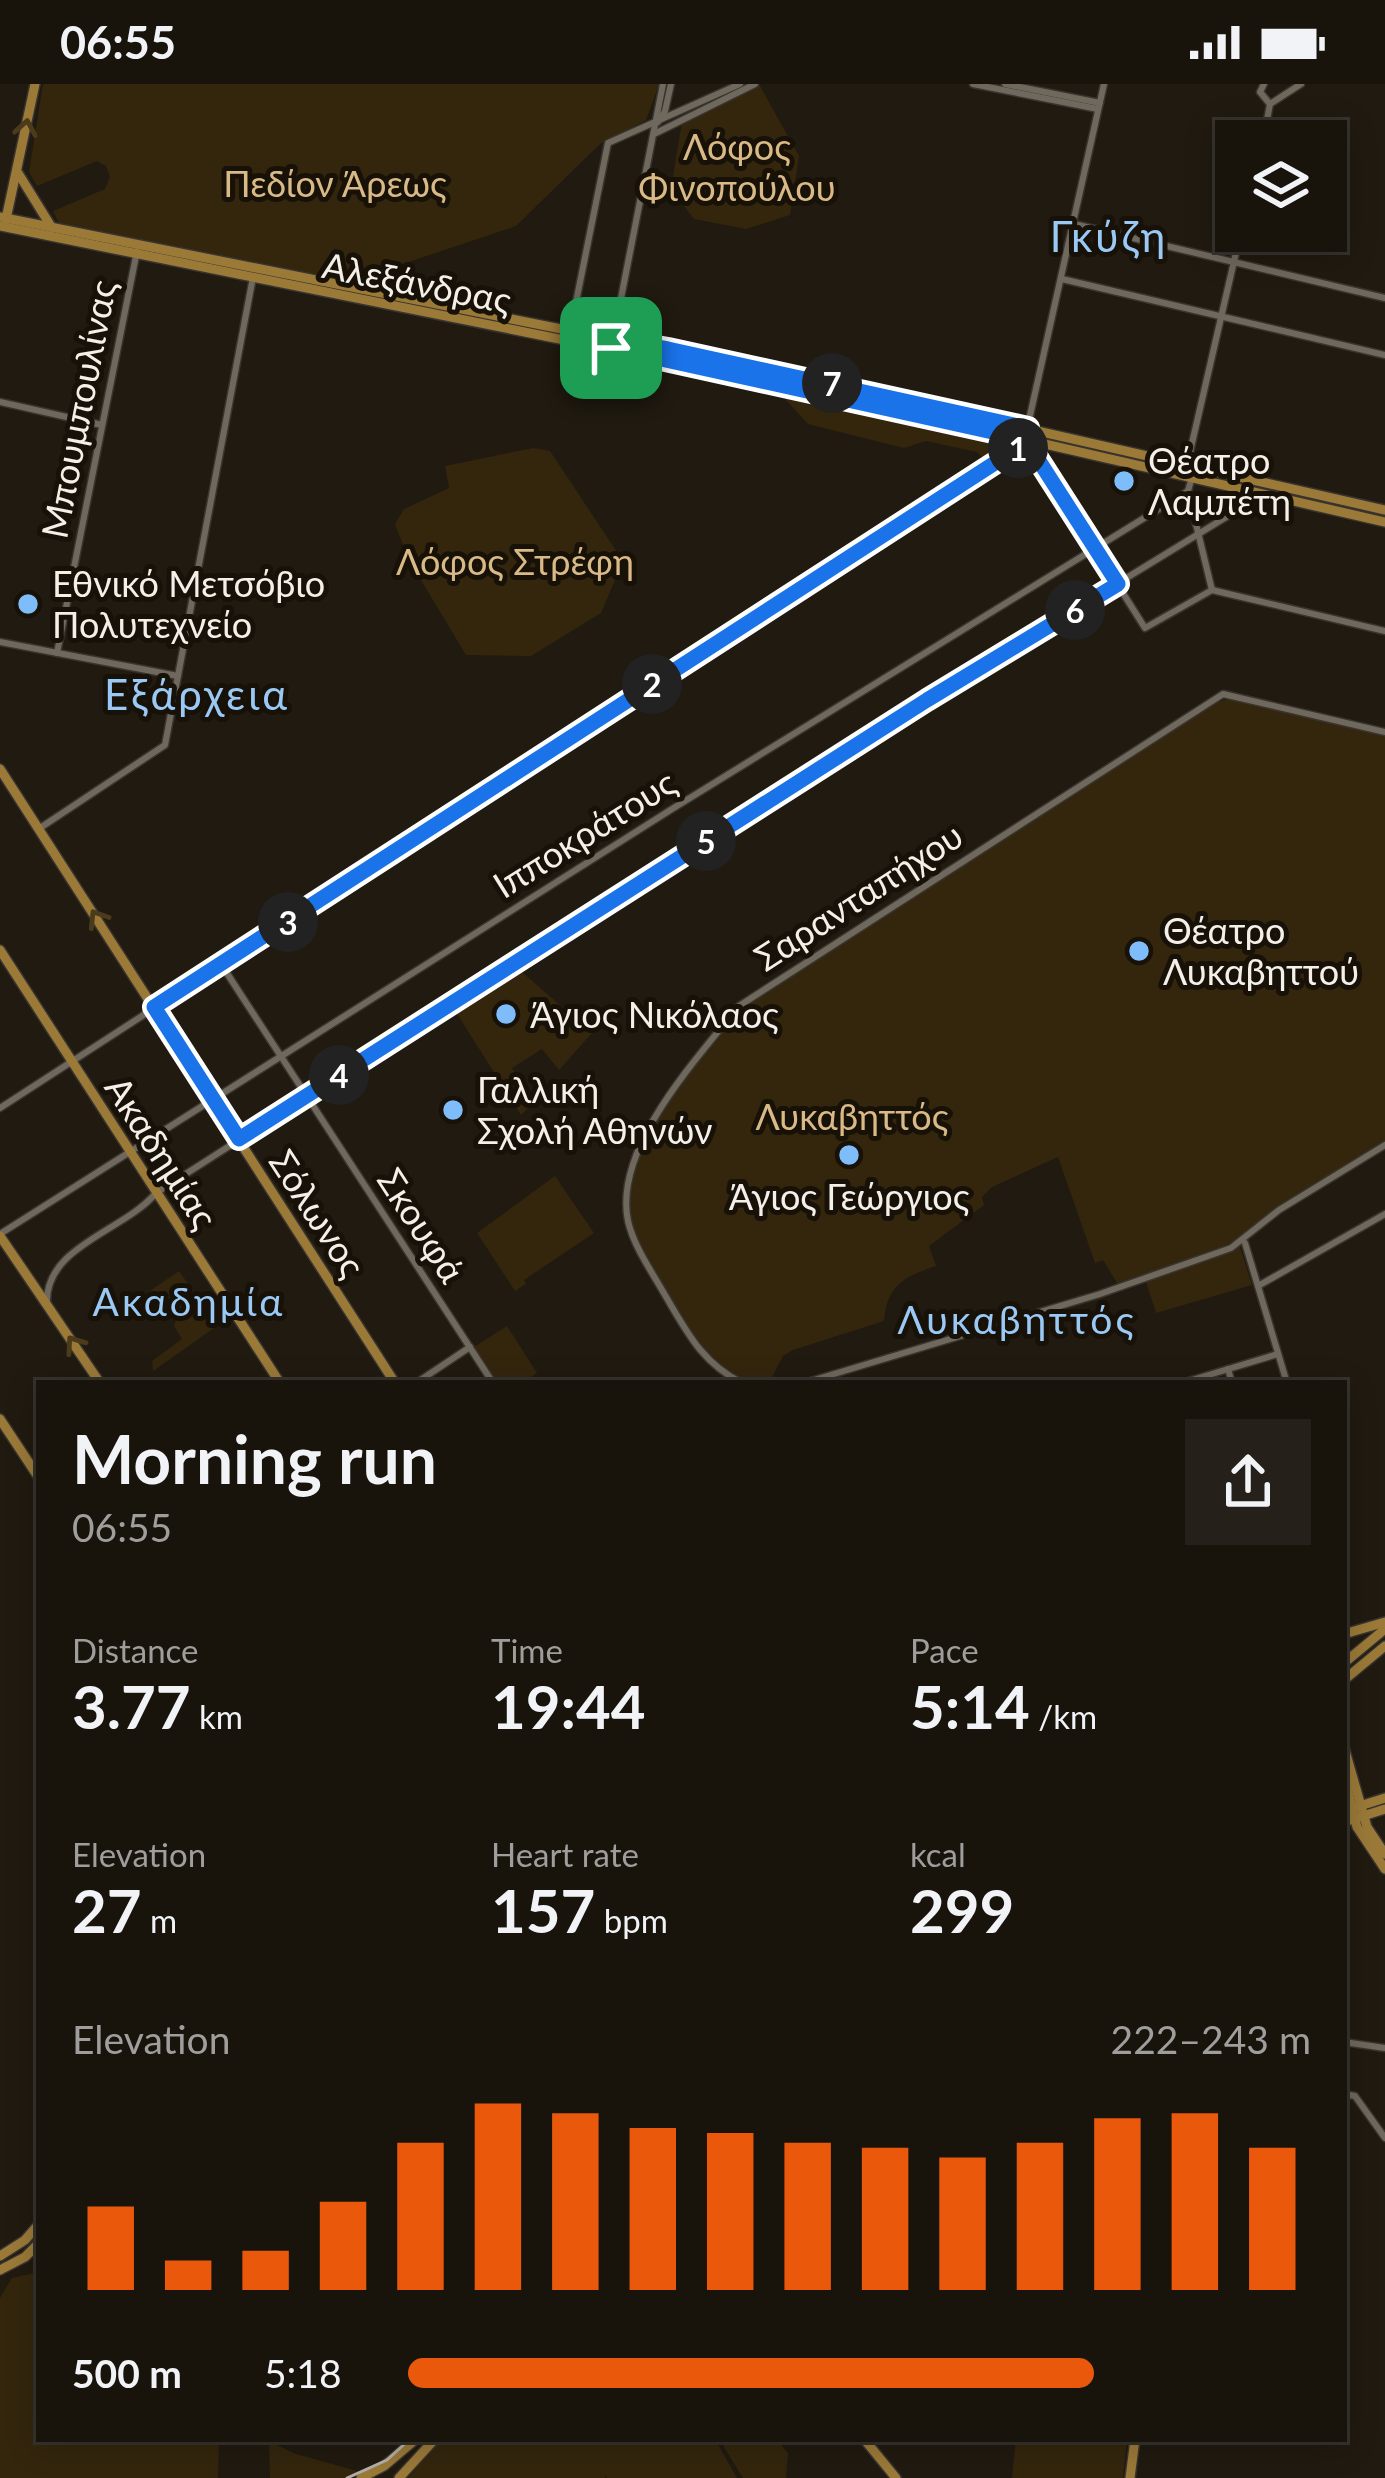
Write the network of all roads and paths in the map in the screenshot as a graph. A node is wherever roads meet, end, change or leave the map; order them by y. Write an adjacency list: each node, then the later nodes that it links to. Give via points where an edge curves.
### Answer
1 (34, 84): 16 (main road, one-way to 1)
2 (667, 84): 10 (street); 15 (street)
3 (740, 84): 13 (street)
4 (754, 84): 15 (street)
5 (973, 84): 12 (street)
6 (1005, 84): 12 (street)
7 (1104, 84): 12 (street)
8 (1264, 84): 11 (street, via 1260,92)
9 (1301, 84): 11 (street)
10 (668, 103): 13 (street); 15 (street)
11 (1270, 104): 14 (street)
12 (1099, 106): 18 (street)
13 (680, 113): 15 (street)
14 (1267, 120)
15 (654, 129): 27 (street, via 608,143); 29 (street)
16 (18, 173): 17 (main road); 19 (main road)
17 (1, 223): 19 (main road, Αλεξάνδρας); 20 (main road, Αλεξάνδρας)
18 (1074, 224): 22 (street); 24 (street)
19 (52, 228): 20 (main road, Αλεξάνδρας)
20 (137, 249): 23 (main road, Αλεξάνδρας); 32 (street, Μπουμπουλίνας)
21 (1236, 252): 22 (street)
22 (1233, 262): 25 (street); 26 (street)
23 (254, 273): 27 (main road, Αλεξάνδρας); 28 (main road, Αλεξάνδρας); 52 (street)
24 (1062, 279): 26 (street); 33 (street)
25 (1385, 298)
26 (1221, 316): 30 (street); 37 (street)
27 (568, 330): 28 (street); 29 (main road, Αλεξάνδρας)
28 (578, 342): 29 (main road, Αλεξάνδρας)
29 (612, 344): 33 (main road, Αλεξάνδρας)
30 (1385, 355)
31 (0, 402): 32 (street)
32 (102, 425): 51 (street, Μπουμπουλίνας)
33 (1026, 433): 34 (main road, Αλεξάνδρας); 35 (street); 36 (street); 37 (main road, Αλεξάνδρας)
34 (1058, 446): 36 (main road); 39 (main road, Αλεξάνδρας)
35 (1009, 454): 36 (street); 57 (street)
36 (1040, 457): 46 (street)
37 (1186, 465): 38 (main road, Αλεξάνδρας); 39 (street)
38 (1204, 469): 39 (street); 40 (main road, Αλεξάνδρας)
39 (1192, 477): 41 (street); 42 (main road, Αλεξάνδρας)
40 (1252, 480): 42 (street); 43 (main road, Αλεξάνδρας)
41 (1188, 491): 45 (street); 46 (street, Ιπποκράτους)
42 (1256, 492): 44 (main road, Αλεξάνδρας); 45 (street)
43 (1385, 510)
44 (1385, 522)
45 (1199, 534): 47 (street); 48 (street)
46 (1095, 547): 47 (street); 59 (street, Ιπποκράτους)
47 (1118, 584): 48 (street, via 1145,628); 61 (street)
48 (1212, 590): 49 (street)
49 (1385, 631)
50 (0, 643): 51 (street)
51 (57, 653): 52 (street)
52 (178, 676): 55 (street, via 165,745)
53 (1385, 732): 81 (street, Σαρανταπήχου, via 1223,694 739,1006 680,1080 626,1188 630,1228 701,1354)
54 (0, 769): 55 (main road, Σόλωνος)
55 (40, 828): 58 (main road, Σόλωνος, one-way to 55)
56 (0, 950): 60 (main road, Ακαδημίας)
57 (221, 964): 58 (street); 59 (street, Σκουφά)
58 (154, 1007): 60 (street); 62 (main road, Σόλωνος)
59 (281, 1056): 61 (street, Σκουφά); 62 (street, Ιπποκράτους)
60 (71, 1061): 63 (street); 66 (main road, Ακαδημίας)
61 (307, 1096): 64 (street); 73 (street, Σκουφά)
62 (213, 1098): 64 (main road, Σόλωνος); 66 (street, Ιπποκράτους)
63 (0, 1108)
64 (239, 1139): 67 (street); 78 (main road, Σόλωνος)
65 (1385, 1145): 70 (street)
66 (130, 1150): 67 (main road, Ακαδημίας); 69 (street, Ιπποκράτους)
67 (156, 1192): 72 (street, via 56,1266); 77 (main road, Ακαδημίας)
68 (1385, 1214): 71 (street)
69 (0, 1235): 72 (main road)
70 (1244, 1241): 71 (street); 82 (street, via 1103,1293)
71 (1257, 1287): 74 (street)
72 (47, 1306): 76 (main road, one-way to 72)
73 (470, 1348): 79 (street); 80 (street, Σκουφά)
74 (1278, 1354): 75 (street); 85 (street)
75 (1228, 1369): 83 (street); 84 (street)
76 (98, 1380)
77 (278, 1380)
78 (393, 1380)
79 (421, 1380)
80 (491, 1380)
81 (738, 1380)
82 (814, 1380)
83 (1192, 1380)
84 (1231, 1380)
85 (1286, 1380)
86 (0, 1419): 87 (main road)
87 (36, 1473)
88 (1385, 1626): 89 (main road); 91 (main road)
89 (1347, 1633)
90 (1385, 1646): 92 (main road)
91 (1347, 1660)
92 (1347, 1678)
93 (1347, 1769): 96 (main road)
94 (1385, 1798): 96 (main road)
95 (1382, 1810): 96 (main road); 97 (main road, via 1372,1821)
96 (1353, 1814): 97 (main road); 99 (main road)
97 (1374, 1838): 98 (main road)
98 (1385, 1854)
99 (1385, 1869)
100 (1347, 2042): 101 (street)
101 (1385, 2048)
102 (1347, 2095): 103 (street)
103 (1385, 2138)
104 (36, 2227): 106 (main road)
105 (36, 2245): 108 (main road)
106 (18, 2246): 107 (main road); 108 (main road)
107 (0, 2256)
108 (6, 2267)
109 (412, 2442): 114 (main road)
110 (432, 2442): 115 (main road)
111 (866, 2442): 113 (main road)
112 (1135, 2442): 116 (main road)
113 (891, 2476)
114 (361, 2478)
115 (399, 2478)
116 (1130, 2478)

